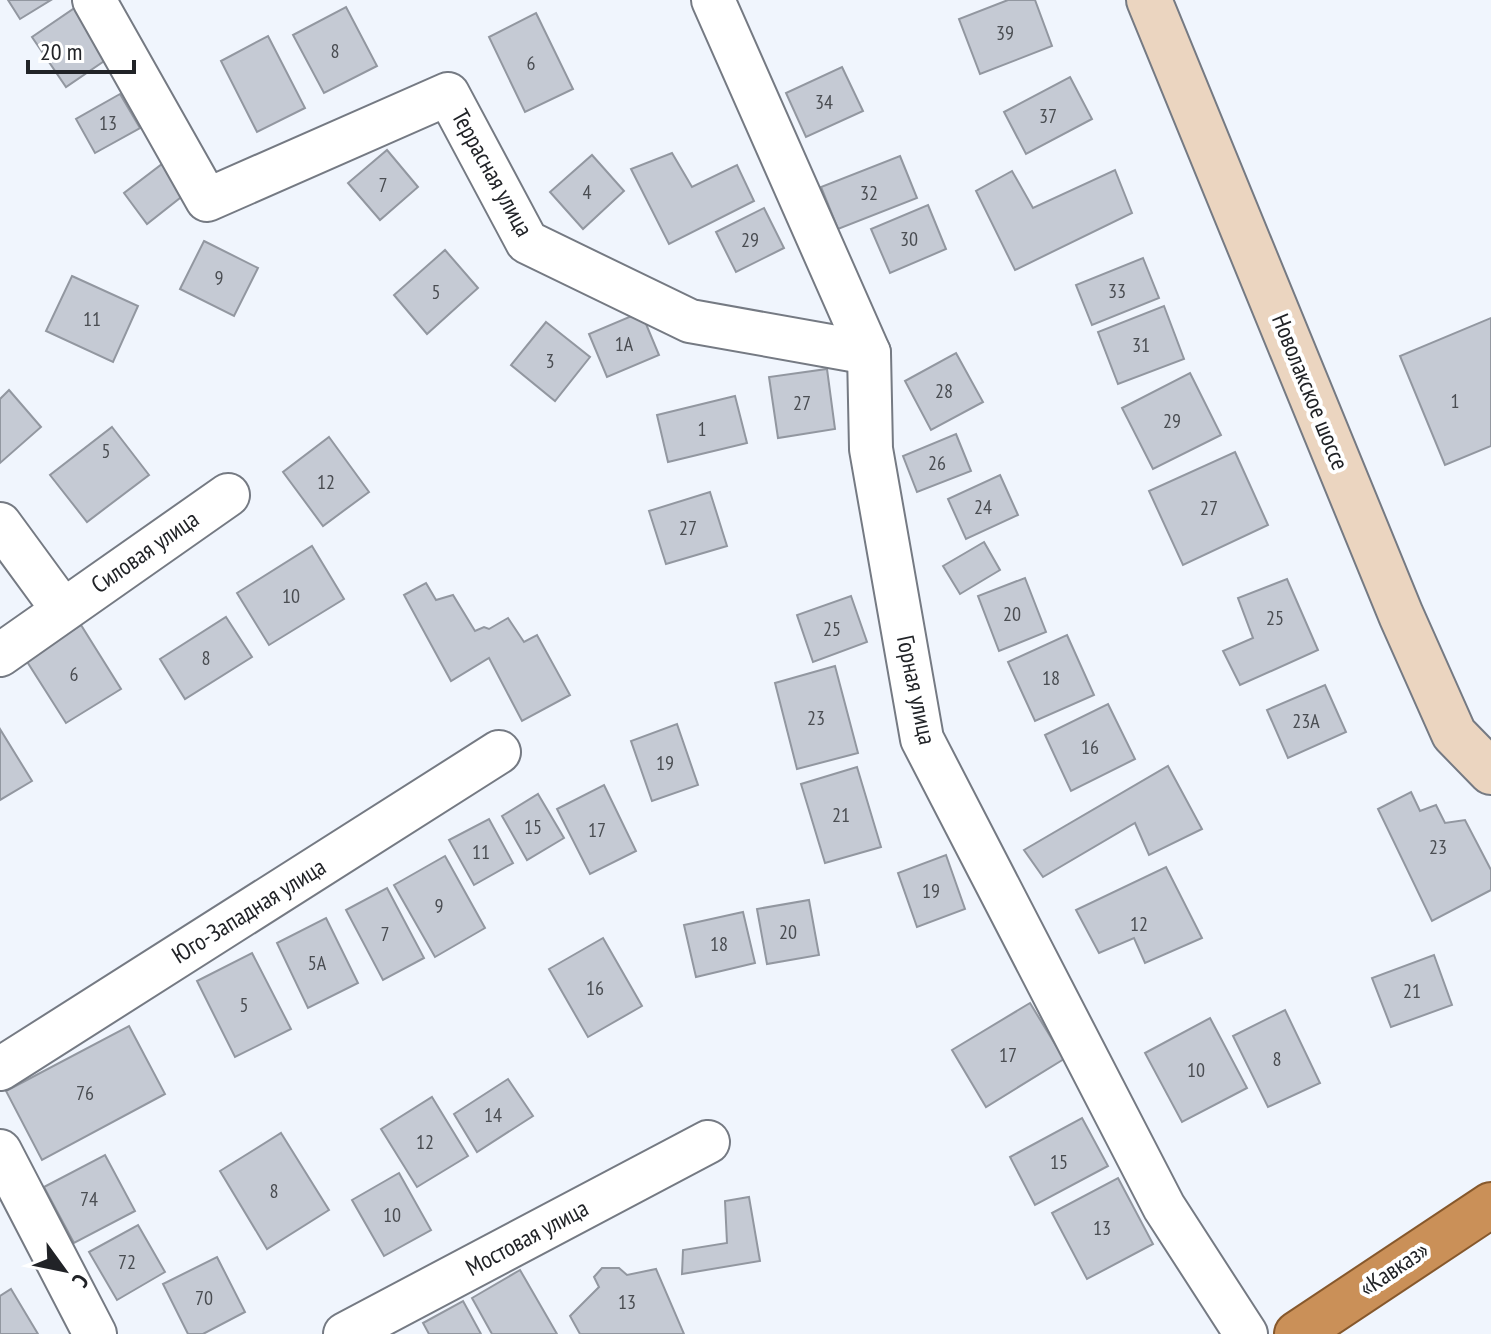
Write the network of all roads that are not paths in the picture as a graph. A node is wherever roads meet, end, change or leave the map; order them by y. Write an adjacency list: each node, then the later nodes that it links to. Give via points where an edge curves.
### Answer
1 (94, 0): 4 (street, Террасная улица, via 207,200 448,94 527,242 690,321)
2 (713, 0): 4 (street, Горная улица)
3 (1149, 0): 10 (main road, Новолакское шоссе, via 1401,615 1454,734)
4 (869, 353): 17 (street, Горная улица, via 871,449 922,739 1164,1207)
5 (228, 495): 7 (street, Силовая улица)
6 (0, 524): 7 (street)
7 (63, 610): 8 (street, Силовая улица)
8 (0, 655)
9 (499, 752): 11 (street, Юго-Западная улица)
10 (1491, 772)
11 (0, 1069)
12 (708, 1142): 16 (street, Мостовая улица)
13 (0, 1151): 15 (street)
14 (1491, 1205): 18 (highway, «Кавказ»)
15 (95, 1334)
16 (345, 1334)
17 (1246, 1334)
18 (1297, 1334)

